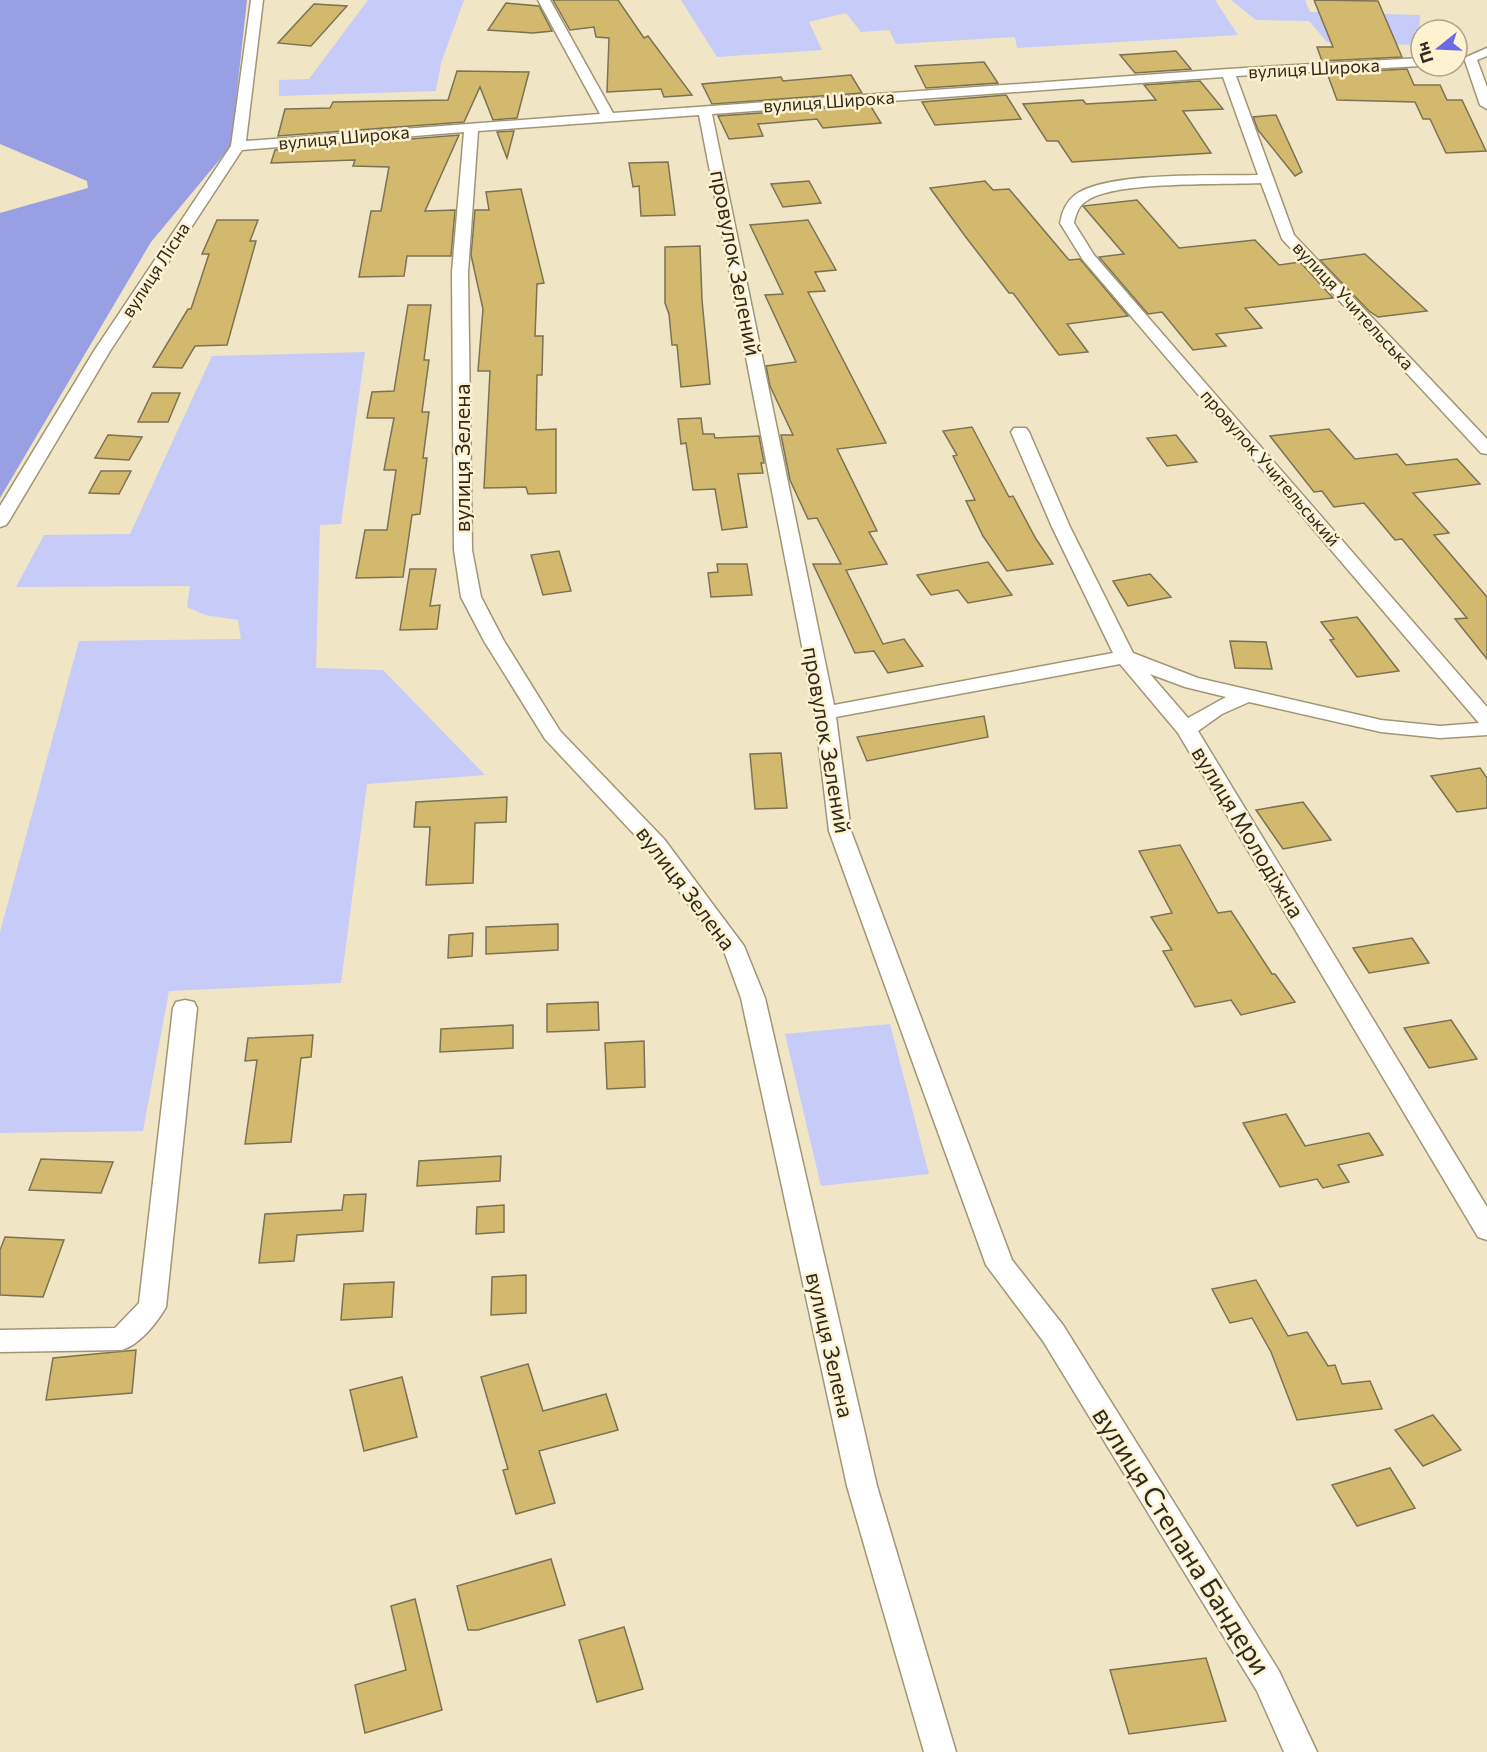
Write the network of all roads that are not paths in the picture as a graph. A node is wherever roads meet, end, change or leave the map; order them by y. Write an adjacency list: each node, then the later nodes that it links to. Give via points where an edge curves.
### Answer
1 (257, 0): 12 (street, вулиця Лісна)
2 (544, 0): 10 (street)
3 (1487, 52): 4 (street)
4 (1469, 56)
5 (1409, 63): 7 (street, вулиця Широка)
6 (1469, 70): 8 (street)
7 (1228, 73): 9 (street, вулиця Широка); 13 (street, вулиця Учительська)
8 (1487, 105)
9 (705, 111): 10 (street, вулиця Широка); 19 (street, провулок Зелений)
10 (609, 117): 11 (street, вулиця Широка)
11 (471, 127): 12 (street, вулиця Широка); 27 (street, вулиця Зелена, via 460,272 463,550 471,597 552,735 656,844 736,952 753,998 862,1486)
12 (238, 146): 16 (street, вулиця Лісна, via 102,351)
13 (1265, 179): 15 (street, вулиця Учительська, via 1287,236); 20 (street, провулок Учительський, via 1111,187 1076,201 1069,210 1067,223 1088,257)
14 (1020, 432): 17 (street, вулиця Молодіжна, via 1060,527)
15 (1487, 449)
16 (0, 521)
17 (1125, 657): 18 (street, via 1192,683); 19 (street); 22 (street, вулиця Молодіжна)
18 (1247, 696): 21 (street, via 1381,726 1440,732); 22 (street, via 1224,704)
19 (825, 713): 25 (street, провулок Зелений, via 840,831 852,865 1000,1265)
20 (1487, 720)
21 (1487, 729)
22 (1186, 730): 24 (street, вулиця Молодіжна)
23 (185, 1008): 26 (street, via 152,1308 122,1340)
24 (1487, 1230)
25 (1053, 1333): 28 (street, вулиця Степана Бандери, via 1268,1681)
26 (0, 1341)
27 (940, 1752)
28 (1301, 1752)

